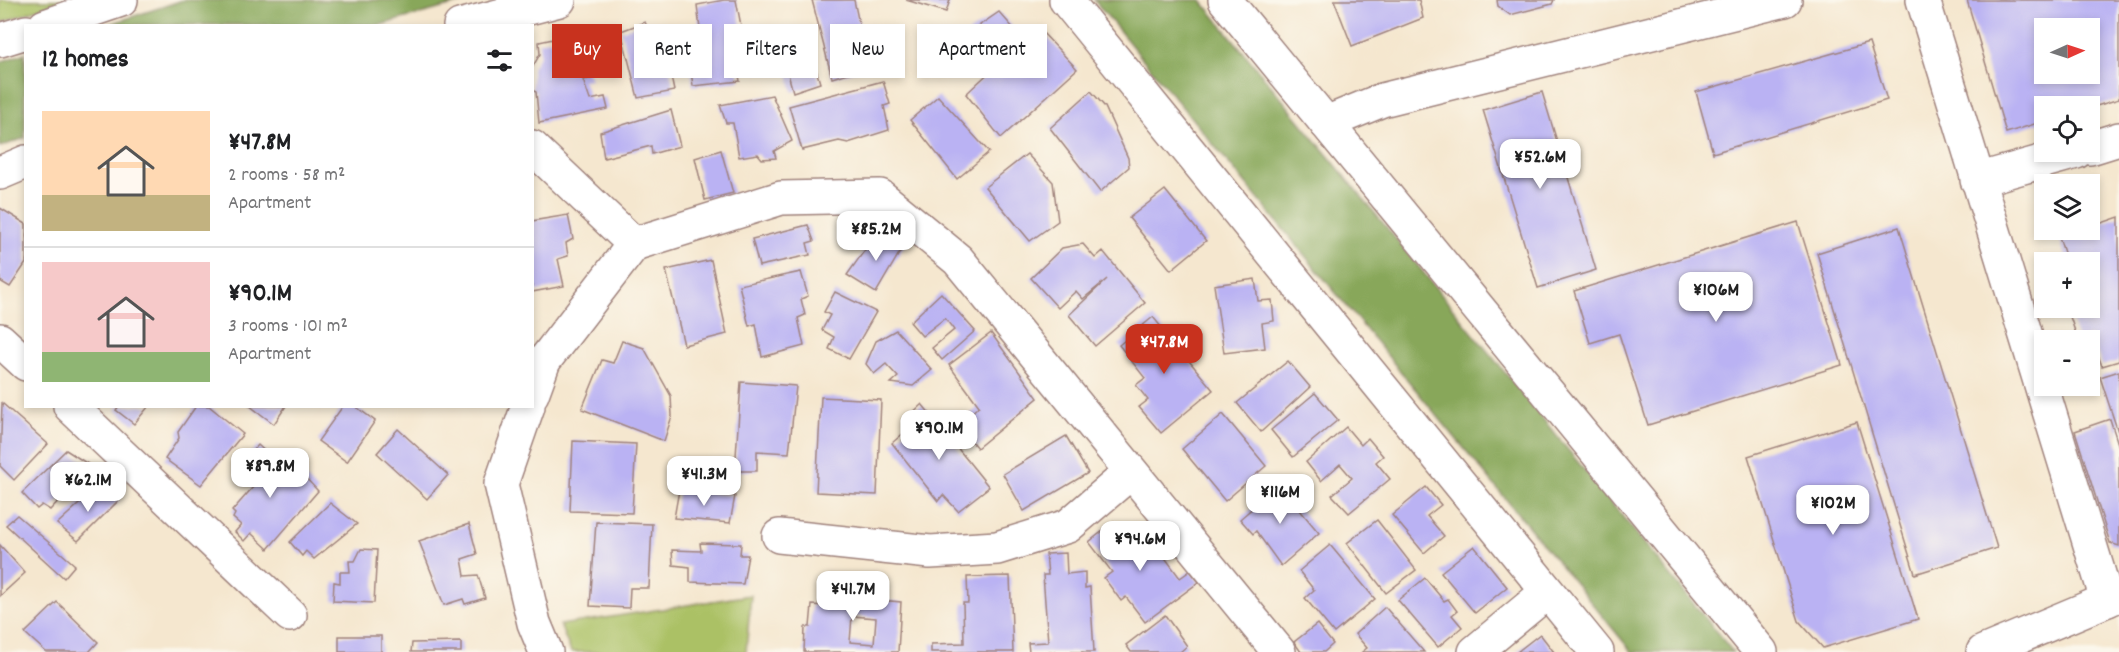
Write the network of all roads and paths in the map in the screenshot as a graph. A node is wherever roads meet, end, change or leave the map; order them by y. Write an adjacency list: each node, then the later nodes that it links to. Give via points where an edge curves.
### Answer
1 (122, 0): 7 (street)
2 (559, 0): 8 (street)
3 (1066, 0): 27 (street)
4 (1225, 0): 11 (street)
5 (1785, 0): 11 (street, via 1382,99)
6 (1923, 0): 18 (street)
7 (51, 24)
8 (468, 24)
9 (24, 33): 10 (street)
10 (0, 40)
11 (1326, 123): 34 (street)
12 (2119, 139): 13 (street)
13 (2100, 145)
14 (534, 149): 19 (street)
15 (2041, 162): 18 (street)
16 (24, 163): 17 (street)
17 (0, 172)
18 (1977, 180): 28 (street)
19 (633, 244): 22 (street, via 544,361); 25 (street, via 781,198 880,196 958,260)
20 (0, 340): 21 (street)
21 (24, 362)
22 (534, 388)
23 (72, 408): 29 (street)
24 (527, 408): 30 (street, via 501,484 534,623)
25 (1131, 472): 26 (street, via 1068,526 997,548 930,552); 31 (street)
26 (779, 537)
27 (1546, 593): 32 (street); 33 (street)
28 (2113, 597): 35 (street)
29 (290, 615)
30 (546, 652)
31 (1279, 652)
32 (1475, 652)
33 (1597, 652)
34 (1761, 652)
35 (1983, 652)

